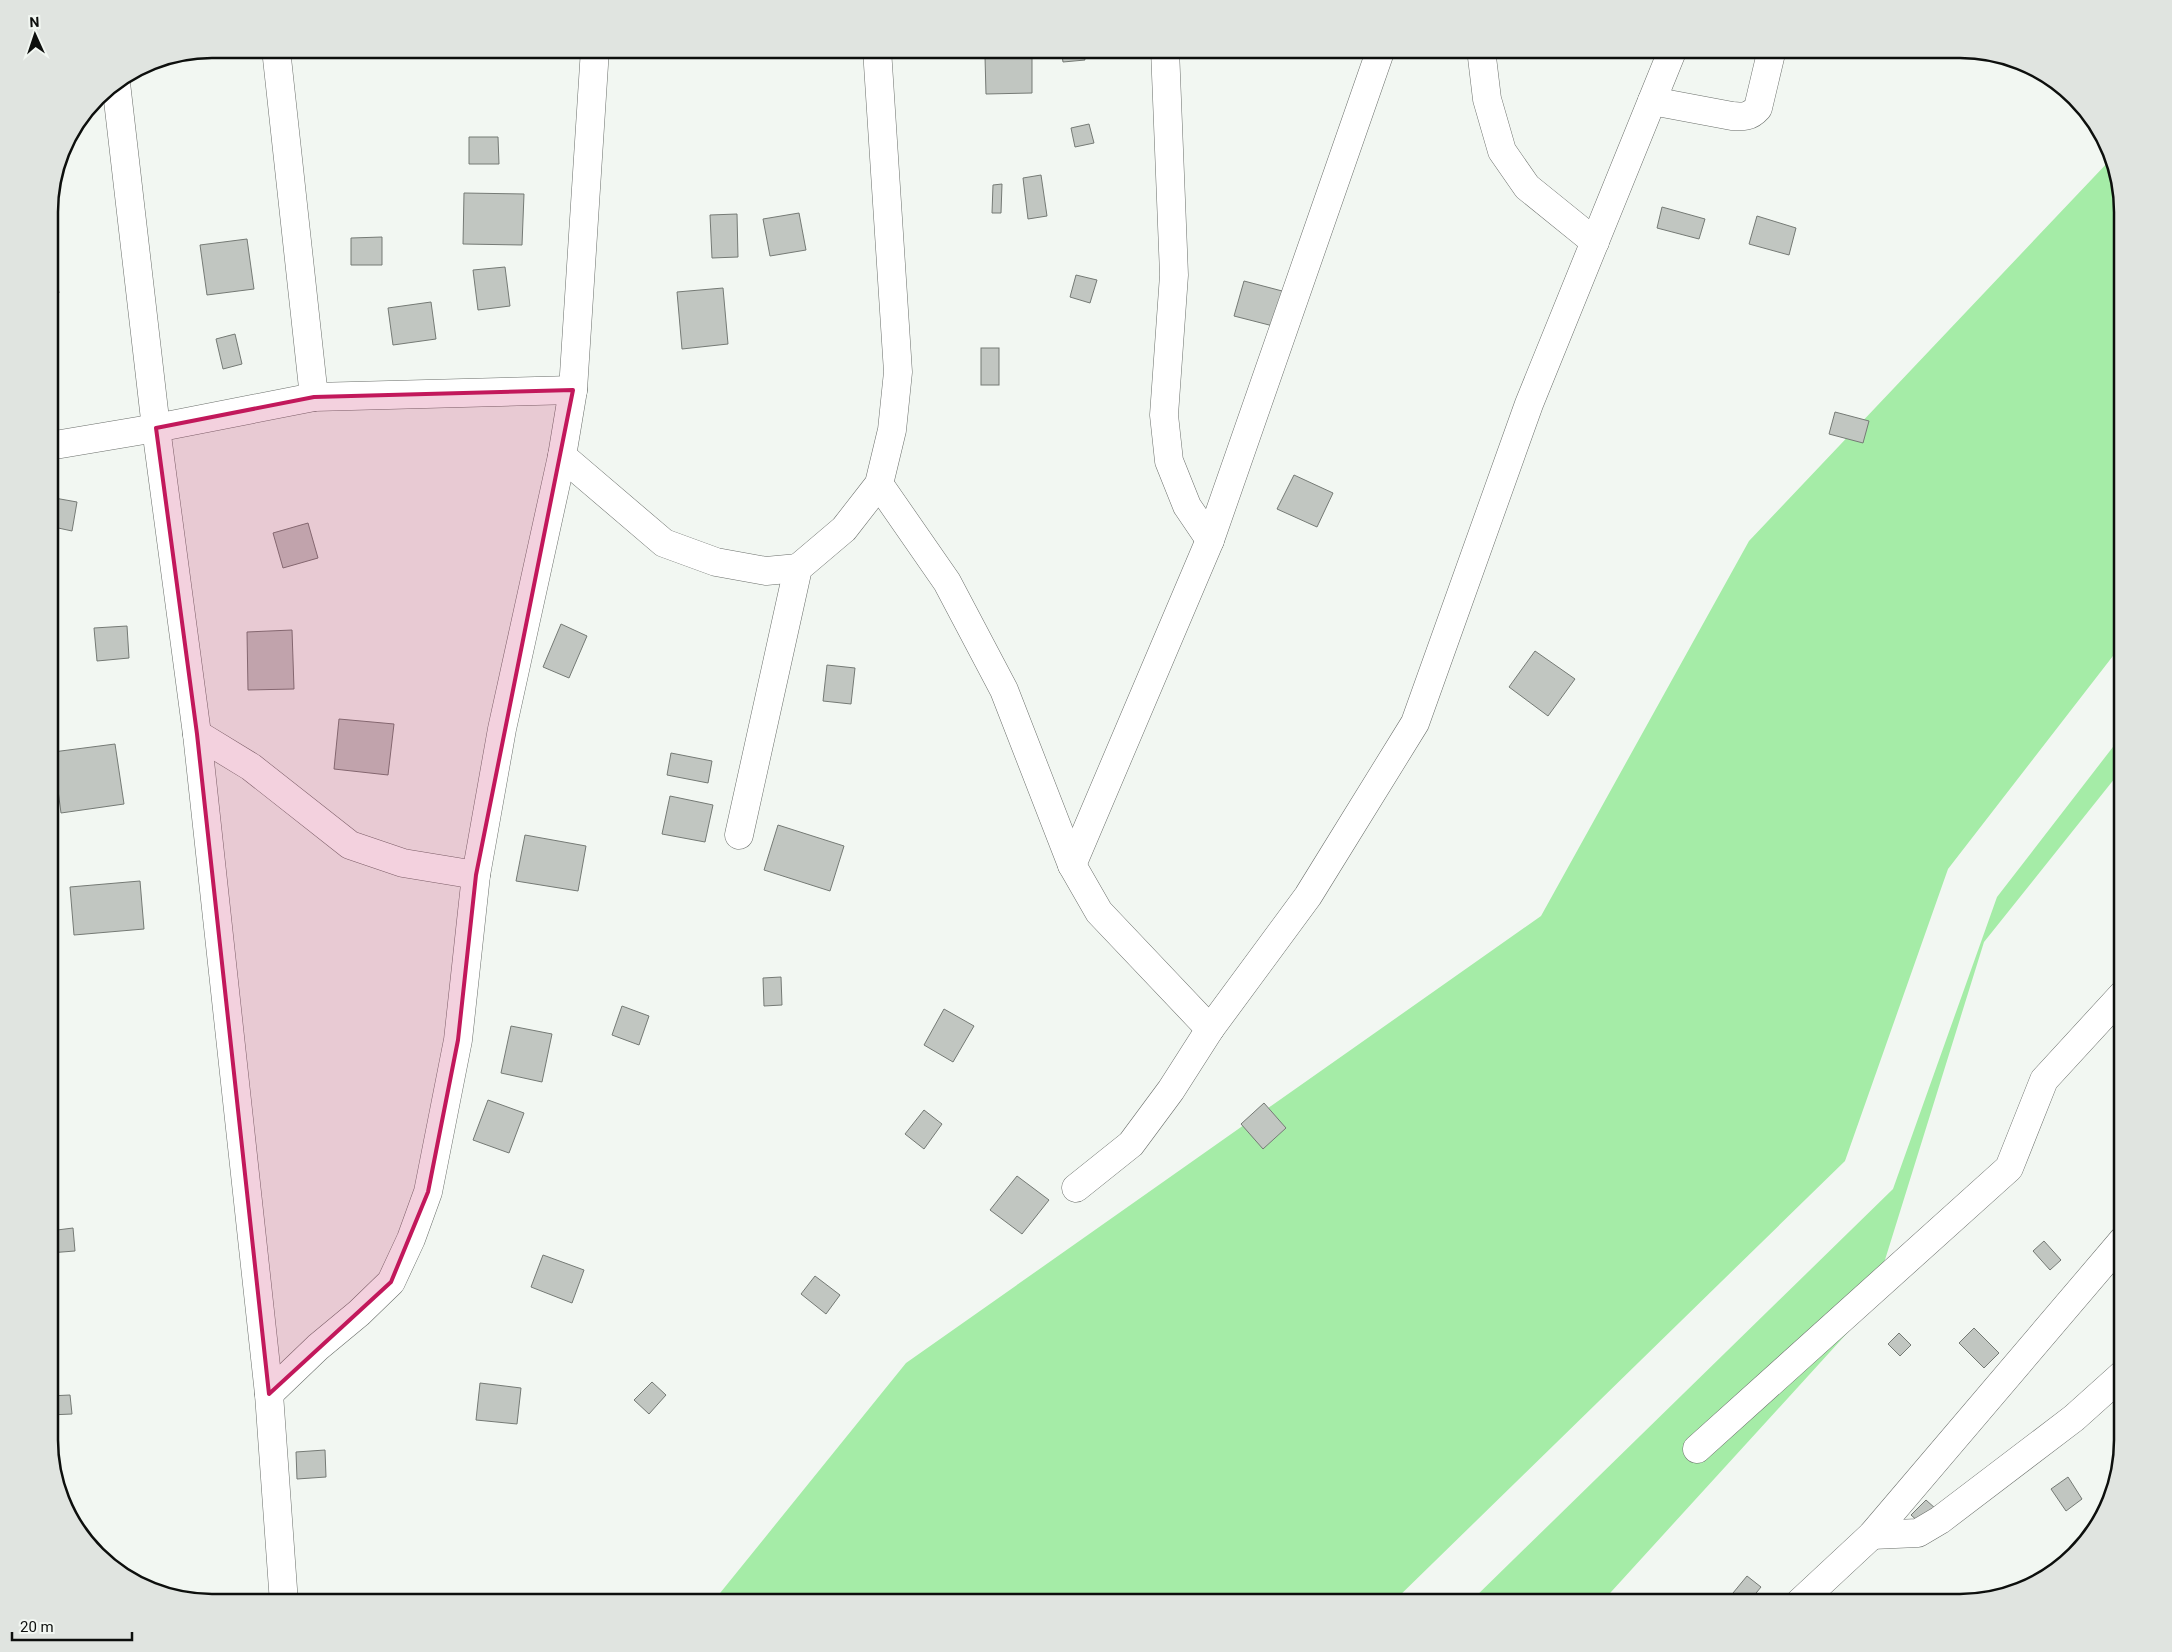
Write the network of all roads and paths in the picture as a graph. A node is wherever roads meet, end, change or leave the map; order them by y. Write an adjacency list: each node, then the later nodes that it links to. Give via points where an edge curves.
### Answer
1 (277, 57): 13 (street)
2 (594, 57): 12 (street)
3 (878, 57): 17 (street, via 898,372 892,430)
4 (1165, 57): 18 (street, via 1174,275 1164,416 1169,461 1187,506)
5 (1378, 57): 18 (street)
6 (1482, 57): 11 (street, via 1487,99 1502,150 1527,186)
7 (1670, 57): 10 (street)
8 (1770, 57): 10 (street, via 1758,108 1753,114 1732,116)
9 (117, 90): 14 (street)
10 (1652, 101): 11 (street)
11 (1595, 242): 25 (street, via 1529,404 1415,723 1308,896)
12 (573, 390): 13 (street); 16 (street)
13 (314, 397): 14 (street)
14 (156, 428): 15 (street); 20 (street)
15 (58, 444)
16 (562, 456): 19 (street, via 664,543 716,562 766,571); 23 (street, via 502,729)
17 (880, 484): 19 (street, via 844,529); 22 (street, via 947,582 1004,690)
18 (1210, 540): 22 (street)
19 (798, 568): 21 (street)
20 (197, 734): 23 (street, via 251,767 350,845 403,863); 29 (street)
21 (739, 835)
22 (1072, 865): 25 (street, via 1098,912)
23 (476, 875): 29 (street, via 458,1040 428,1192 411,1239 391,1282)
24 (2114, 1004): 30 (street, via 2044,1080 2009,1168)
25 (1210, 1029): 26 (street, via 1131,1144)
26 (1076, 1188)
27 (2114, 1251): 31 (street)
28 (2114, 1382): 31 (street, via 2074,1418 1940,1520 1918,1533)
29 (269, 1394): 32 (street)
30 (1697, 1449)
31 (1872, 1535): 33 (street)
32 (283, 1594)
33 (1809, 1594)

